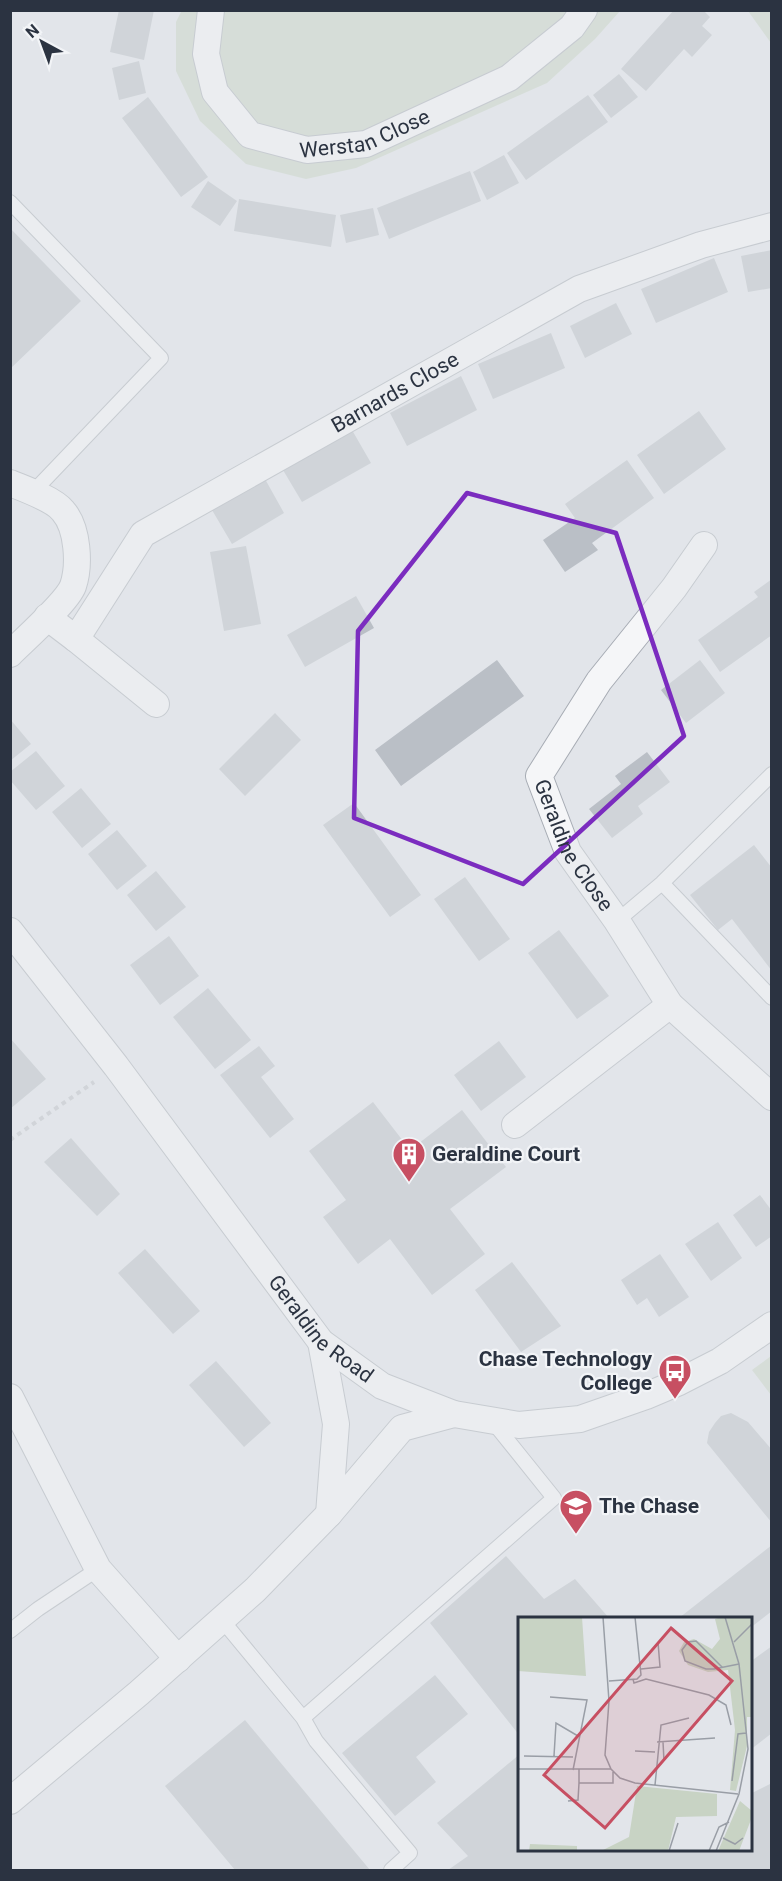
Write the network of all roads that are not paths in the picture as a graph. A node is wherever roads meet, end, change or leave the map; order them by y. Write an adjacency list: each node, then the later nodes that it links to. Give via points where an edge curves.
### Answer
1 (211, 10): 2 (street, Werstan Close, via 206,54 214,92 250,135 307,150 366,144 509,78 572,27)
2 (584, 10)
3 (10, 202): 5 (lane, via 161,358)
4 (771, 226): 8 (street, Barnards Close, via 701,245 579,290 143,534)
5 (22, 487): 7 (street, via 63,510 74,532 78,554 73,587)
6 (704, 545): 13 (street, Geraldine Close, via 599,681 539,776 568,852)
7 (47, 617): 8 (street); 9 (street)
8 (76, 639): 10 (street)
9 (10, 654)
10 (156, 704)
11 (771, 774): 12 (lane)
12 (662, 883): 13 (lane); 15 (lane)
13 (617, 921): 16 (street, Geraldine Close)
14 (10, 931): 20 (street, Geraldine Road, via 116,1066)
15 (771, 998)
16 (670, 1005): 17 (street, Geraldine Close); 18 (street)
17 (771, 1097)
18 (515, 1125)
19 (771, 1325): 23 (street, Geraldine Road, via 720,1361 679,1382 580,1419 519,1425)
20 (321, 1342): 22 (street, Geraldine Road, via 382,1386); 24 (street, via 336,1424)
21 (10, 1397): 25 (street)
22 (454, 1414): 23 (street, Geraldine Road); 24 (street, via 402,1428)
23 (492, 1421): 29 (lane, via 554,1498)
24 (329, 1514): 26 (street)
25 (98, 1569): 27 (lane); 28 (street)
26 (222, 1620): 28 (street); 29 (lane)
27 (10, 1631)
28 (178, 1659): 30 (street)
29 (303, 1718): 31 (lane, via 316,1741 410,1853)
30 (10, 1801)
31 (391, 1870)

